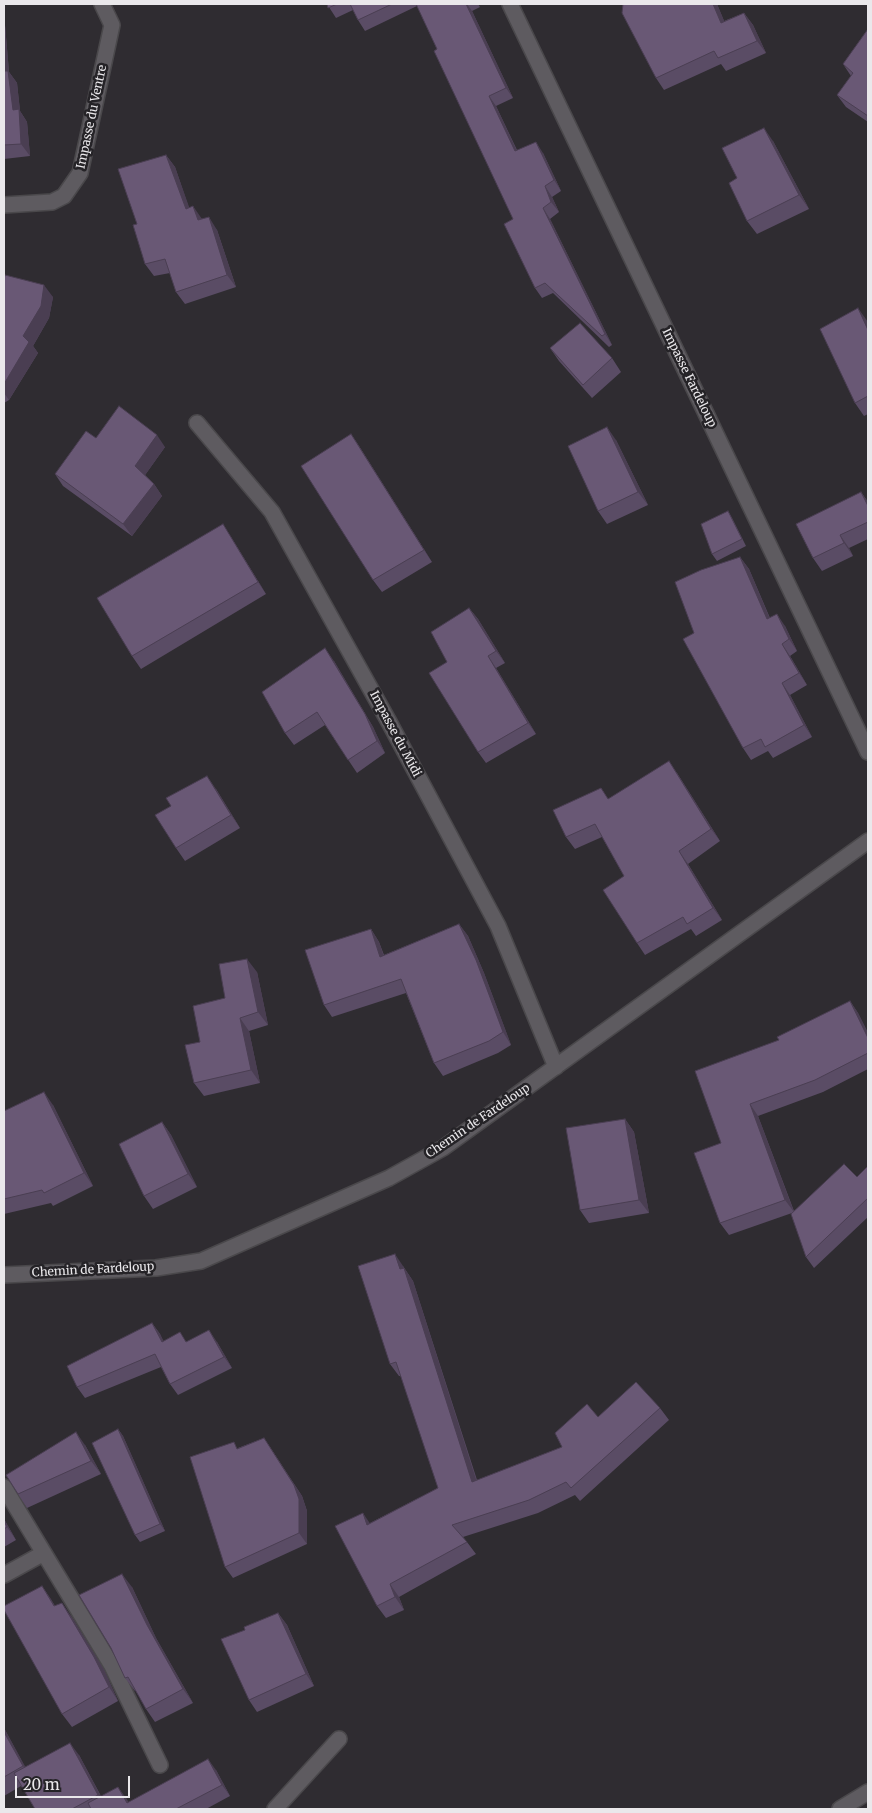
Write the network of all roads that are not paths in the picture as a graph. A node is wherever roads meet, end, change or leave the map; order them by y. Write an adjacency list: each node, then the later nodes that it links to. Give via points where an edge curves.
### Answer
1 (102, 4): 3 (street, Impasse du Ventre, via 112,26 80,173 64,196 52,202)
2 (510, 4): 5 (street, Impasse Fardeloup)
3 (4, 205)
4 (197, 423): 7 (street, Impasse du Midi, via 276,520 389,722 498,926)
5 (868, 752)
6 (868, 841): 7 (street, Chemin de Fardeloup)
7 (556, 1067): 8 (street, Chemin de Fardeloup, via 443,1148 389,1178 201,1261 156,1268)
8 (4, 1275)
9 (4, 1487): 10 (street)
10 (44, 1554): 11 (street); 13 (street, via 112,1666)
11 (4, 1575)
12 (339, 1739): 15 (street)
13 (160, 1765)
14 (868, 1792): 16 (street)
15 (275, 1809)
16 (840, 1809)

